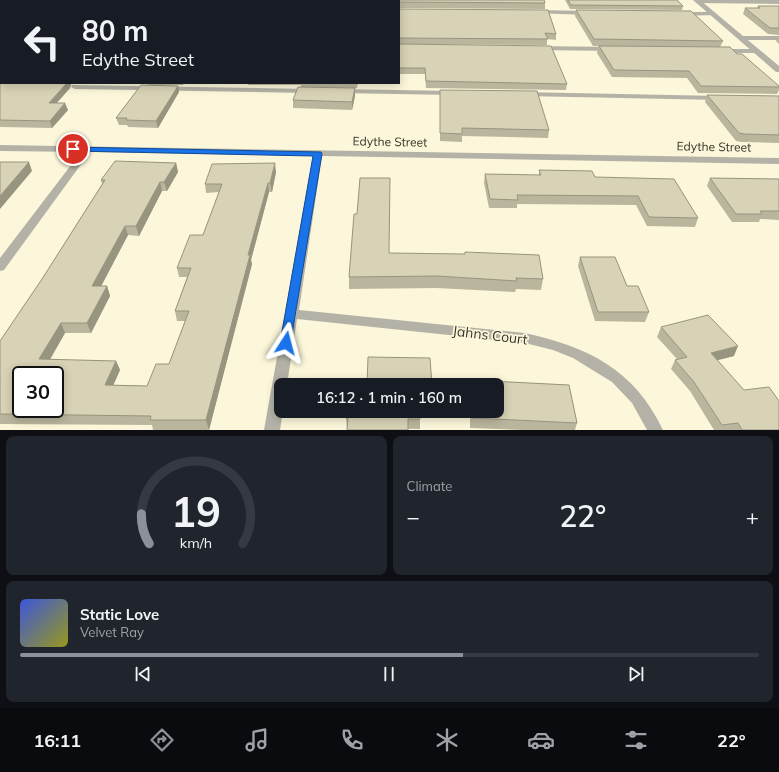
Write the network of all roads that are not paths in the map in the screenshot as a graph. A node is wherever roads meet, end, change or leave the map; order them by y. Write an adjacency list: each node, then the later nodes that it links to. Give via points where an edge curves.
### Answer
1 (697, 1): 2 (street); 6 (street)
2 (779, 2)
3 (525, 12): 4 (street)
4 (595, 13)
5 (674, 14): 6 (street)
6 (713, 14): 7 (street)
7 (741, 38): 8 (street); 12 (street)
8 (779, 38)
9 (528, 48): 10 (street)
10 (622, 49)
11 (709, 50): 12 (street)
12 (756, 51): 13 (street)
13 (779, 70)
14 (75, 87): 15 (street)
15 (462, 93)
16 (518, 94): 17 (street)
17 (732, 98)
18 (0, 148): 19 (street, Edythe Street)
19 (88, 149): 20 (street, Edythe Street); 22 (street)
20 (318, 154): 21 (street, Edythe Street); 23 (street)
21 (779, 161)
22 (0, 267)
23 (290, 314): 24 (street); 25 (street, Jahns Court, via 525,338 556,345 578,354 617,378 637,398)
24 (272, 430)
25 (655, 430)

